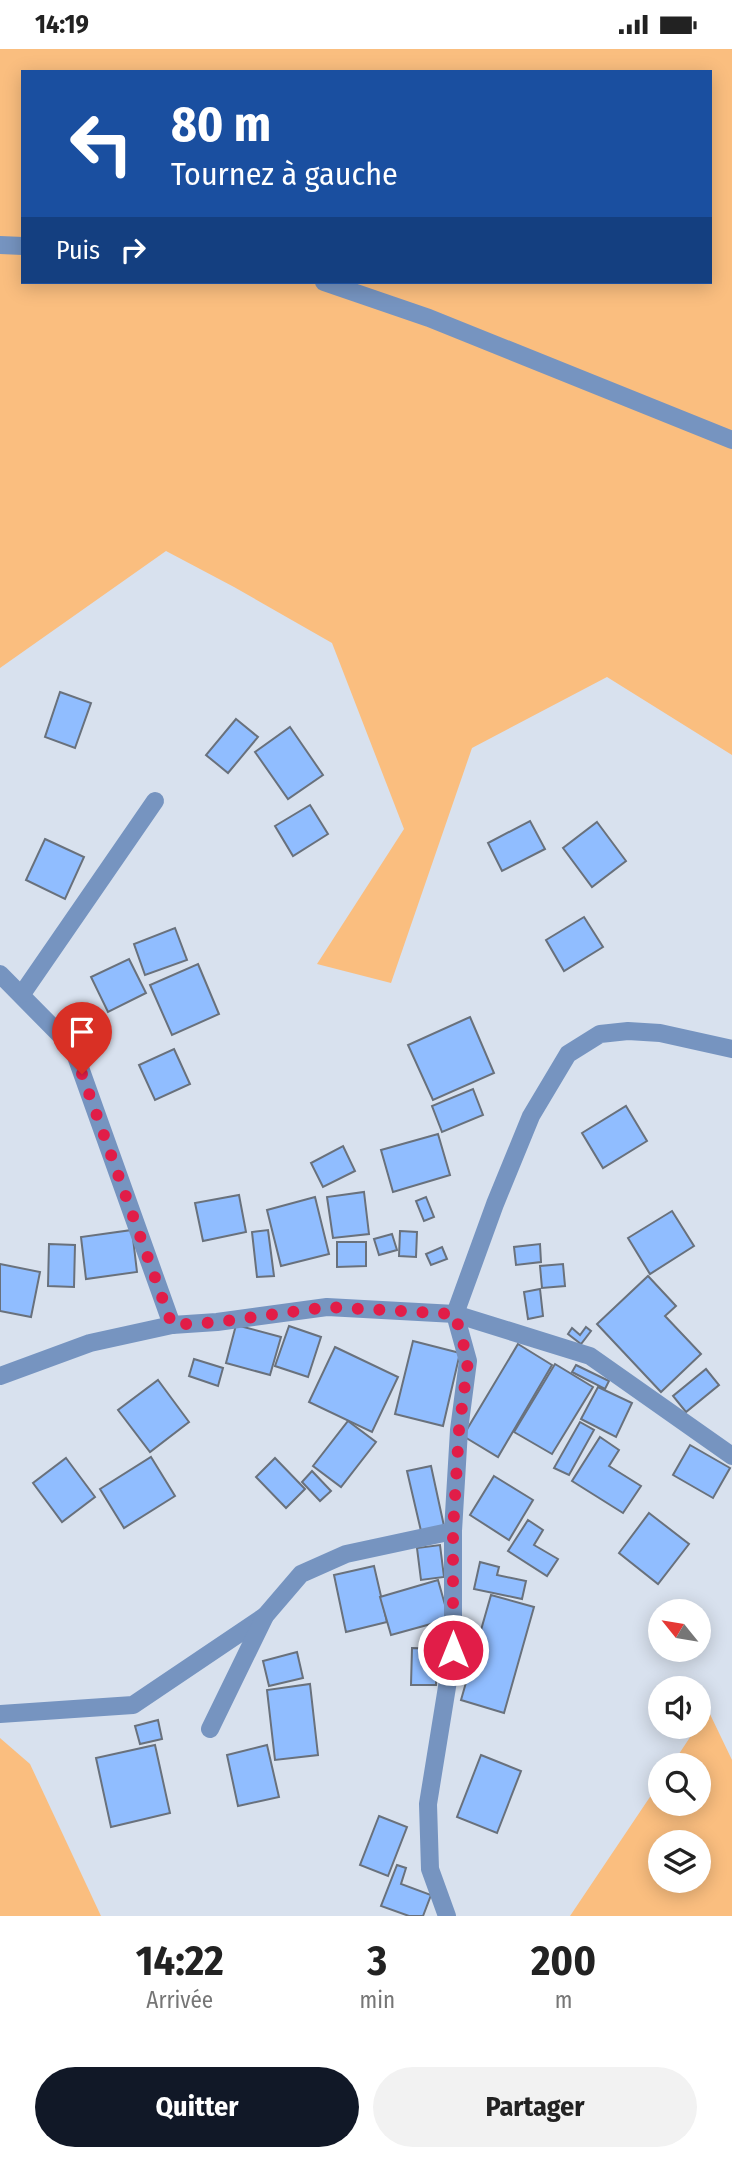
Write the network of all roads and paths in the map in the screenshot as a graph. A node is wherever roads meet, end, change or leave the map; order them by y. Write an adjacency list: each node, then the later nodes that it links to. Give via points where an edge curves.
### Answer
1 (0, 245): 2 (street)
2 (21, 246)
3 (330, 284): 4 (street, via 429,318)
4 (732, 440)
5 (155, 801): 7 (street)
6 (0, 974): 7 (street)
7 (22, 994): 10 (street, via 73,1048)
8 (732, 1049): 9 (street, via 628,1031 600,1034 568,1054 531,1116)
9 (455, 1314): 10 (street, via 327,1307); 12 (street, via 590,1356); 13 (street, via 468,1361)
10 (172, 1325): 11 (street, via 90,1343)
11 (0, 1376)
12 (732, 1456)
13 (453, 1531): 14 (street, via 346,1554 301,1574); 17 (street, via 453,1650 428,1804 430,1869)
14 (265, 1616): 15 (street, via 133,1706); 16 (street)
15 (0, 1714)
16 (210, 1729)
17 (447, 1916)

